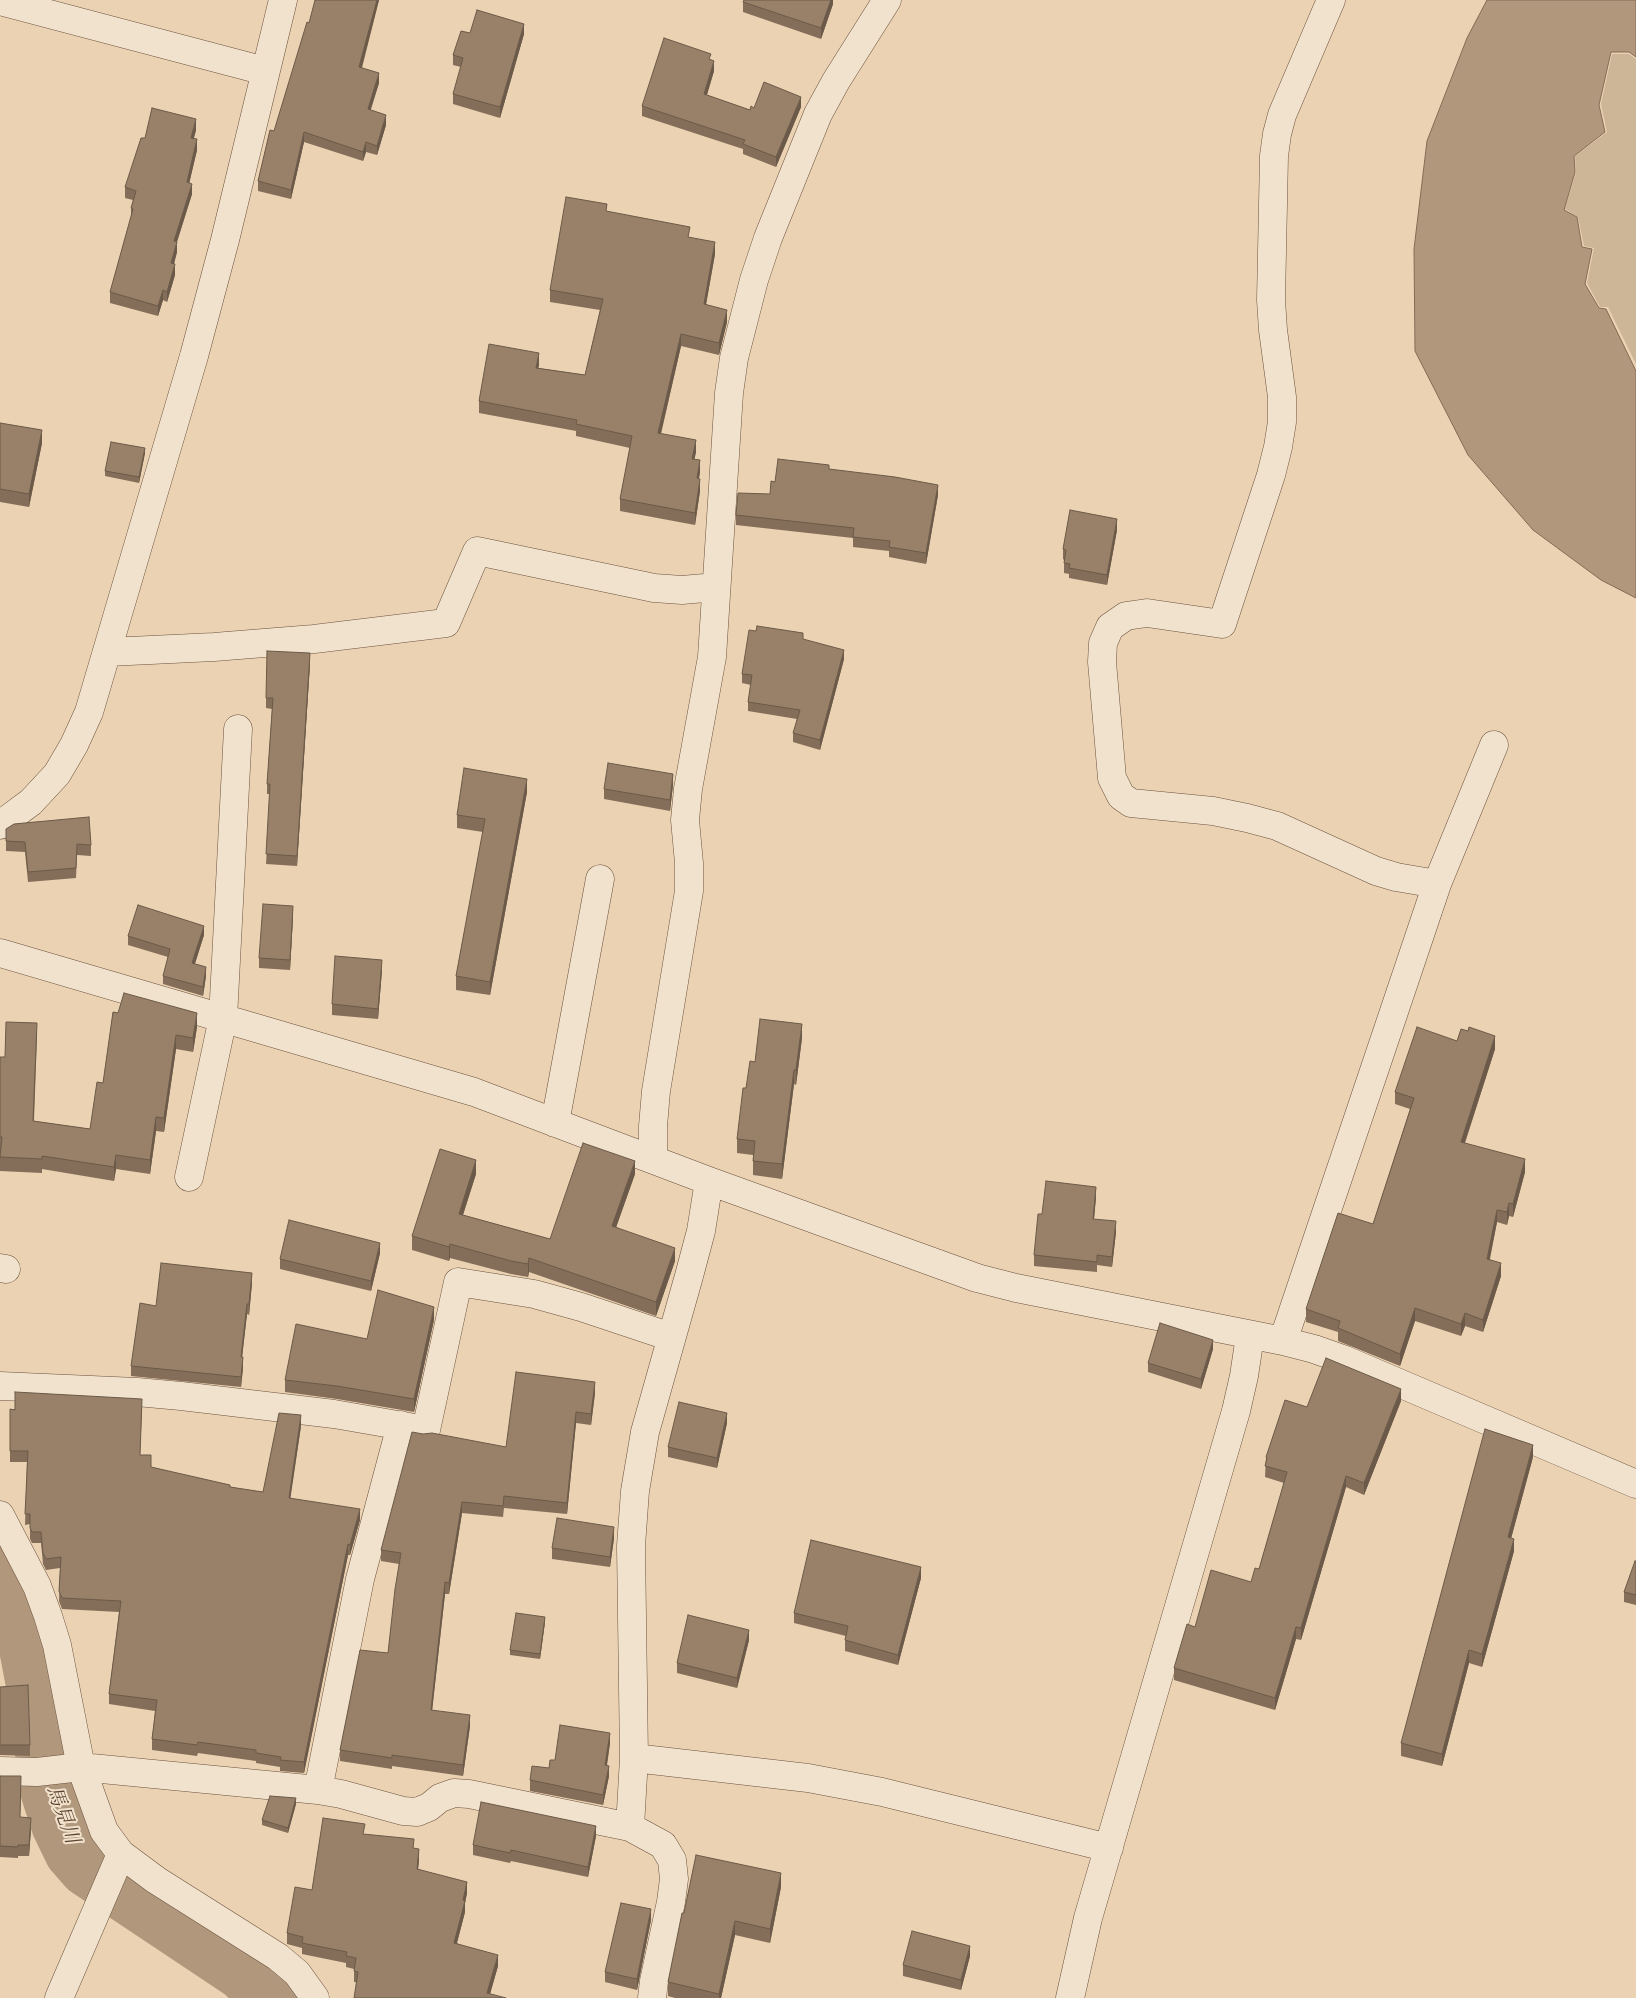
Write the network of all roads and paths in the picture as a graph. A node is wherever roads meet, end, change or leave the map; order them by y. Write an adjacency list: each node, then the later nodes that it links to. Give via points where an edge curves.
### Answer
1 (283, 0): 5 (street)
2 (888, 0): 6 (street, via 818,114 754,280 734,358 729,393)
3 (1331, 0): 12 (street, via 1282,115 1274,156 1271,300 1282,422 1271,475 1222,624 1147,613 1126,616 1110,626 1102,643 1102,662 1112,778 1121,796 1131,803 1213,811 1247,818 1277,826 1376,872)
4 (0, 2): 5 (street)
5 (266, 72): 7 (street, via 194,356)
6 (716, 588): 7 (street, via 682,590 646,586 478,551 446,623 314,639); 16 (street, via 712,656 685,820 690,863 689,891 656,1091)
7 (108, 652): 10 (street, via 89,712 57,774 31,802)
8 (238, 729): 14 (street)
9 (1494, 745): 12 (street)
10 (0, 825)
11 (600, 879): 15 (street)
12 (1437, 884): 21 (street)
13 (0, 953): 14 (street)
14 (223, 1018): 15 (street, via 441,1081); 17 (street)
15 (555, 1123): 16 (street)
16 (653, 1159): 18 (street)
17 (189, 1177)
18 (709, 1181): 19 (street, via 977,1278); 20 (street, via 701,1231)
19 (1250, 1336): 21 (street); 31 (street, via 1236,1411)
20 (670, 1337): 23 (street, via 534,1294 458,1282 426,1430); 26 (street, via 645,1432 630,1546)
21 (1283, 1341): 24 (street, via 1345,1360)
22 (0, 1386): 23 (street, via 181,1396)
23 (401, 1425): 29 (street, via 362,1571)
24 (1636, 1484)
25 (0, 1515): 27 (street, via 37,1586 57,1645)
26 (634, 1758): 30 (street); 31 (street, via 808,1778 882,1792)
27 (74, 1769): 28 (street); 29 (street); 32 (street)
28 (0, 1771)
29 (318, 1790): 30 (street, via 418,1812 454,1793 469,1794)
30 (630, 1827): 35 (street, via 663,1846 672,1860 671,1902)
31 (1109, 1848): 36 (street)
32 (118, 1861): 33 (street); 34 (street, via 278,1956 297,1973)
33 (60, 1998)
34 (315, 1998)
35 (652, 1998)
36 (1070, 1998)

